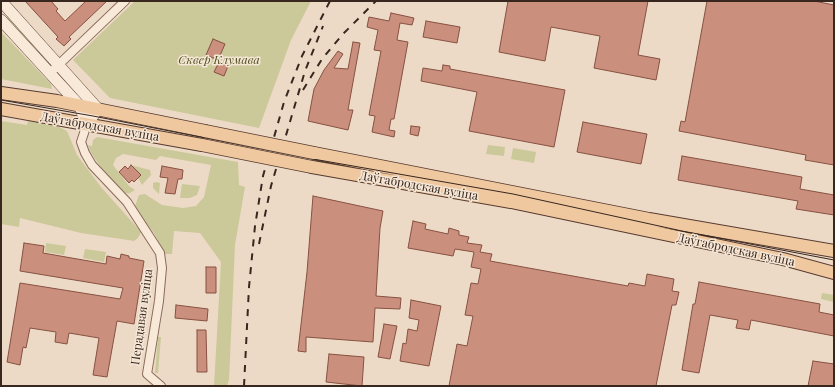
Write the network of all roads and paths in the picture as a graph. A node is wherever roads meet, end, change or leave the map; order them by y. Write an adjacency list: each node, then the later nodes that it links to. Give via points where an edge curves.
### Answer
1 (125, 1): 4 (street)
2 (2, 3): 4 (main road)
3 (1, 20): 4 (main road)
4 (54, 69): 6 (main road); 8 (main road)
5 (1, 93): 6 (main road, Даўгабродская вуліца)
6 (79, 105): 8 (main road, Даўгабродская вуліца); 9 (main road)
7 (1, 109): 9 (main road, Даўгабродская вуліца)
8 (98, 109): 9 (main road, Перадавая вуліца); 10 (main road, Даўгабродская вуліца, bridge, via 649,219)
9 (87, 124): 11 (main road, Даўгабродская вуліца, bridge, via 518,204 783,259); 12 (street, Перадавая вуліца, via 81,142 85,153 92,165 127,202 160,253 162,268 159,301 147,374)
10 (834, 251)
11 (834, 273)
12 (161, 386)

